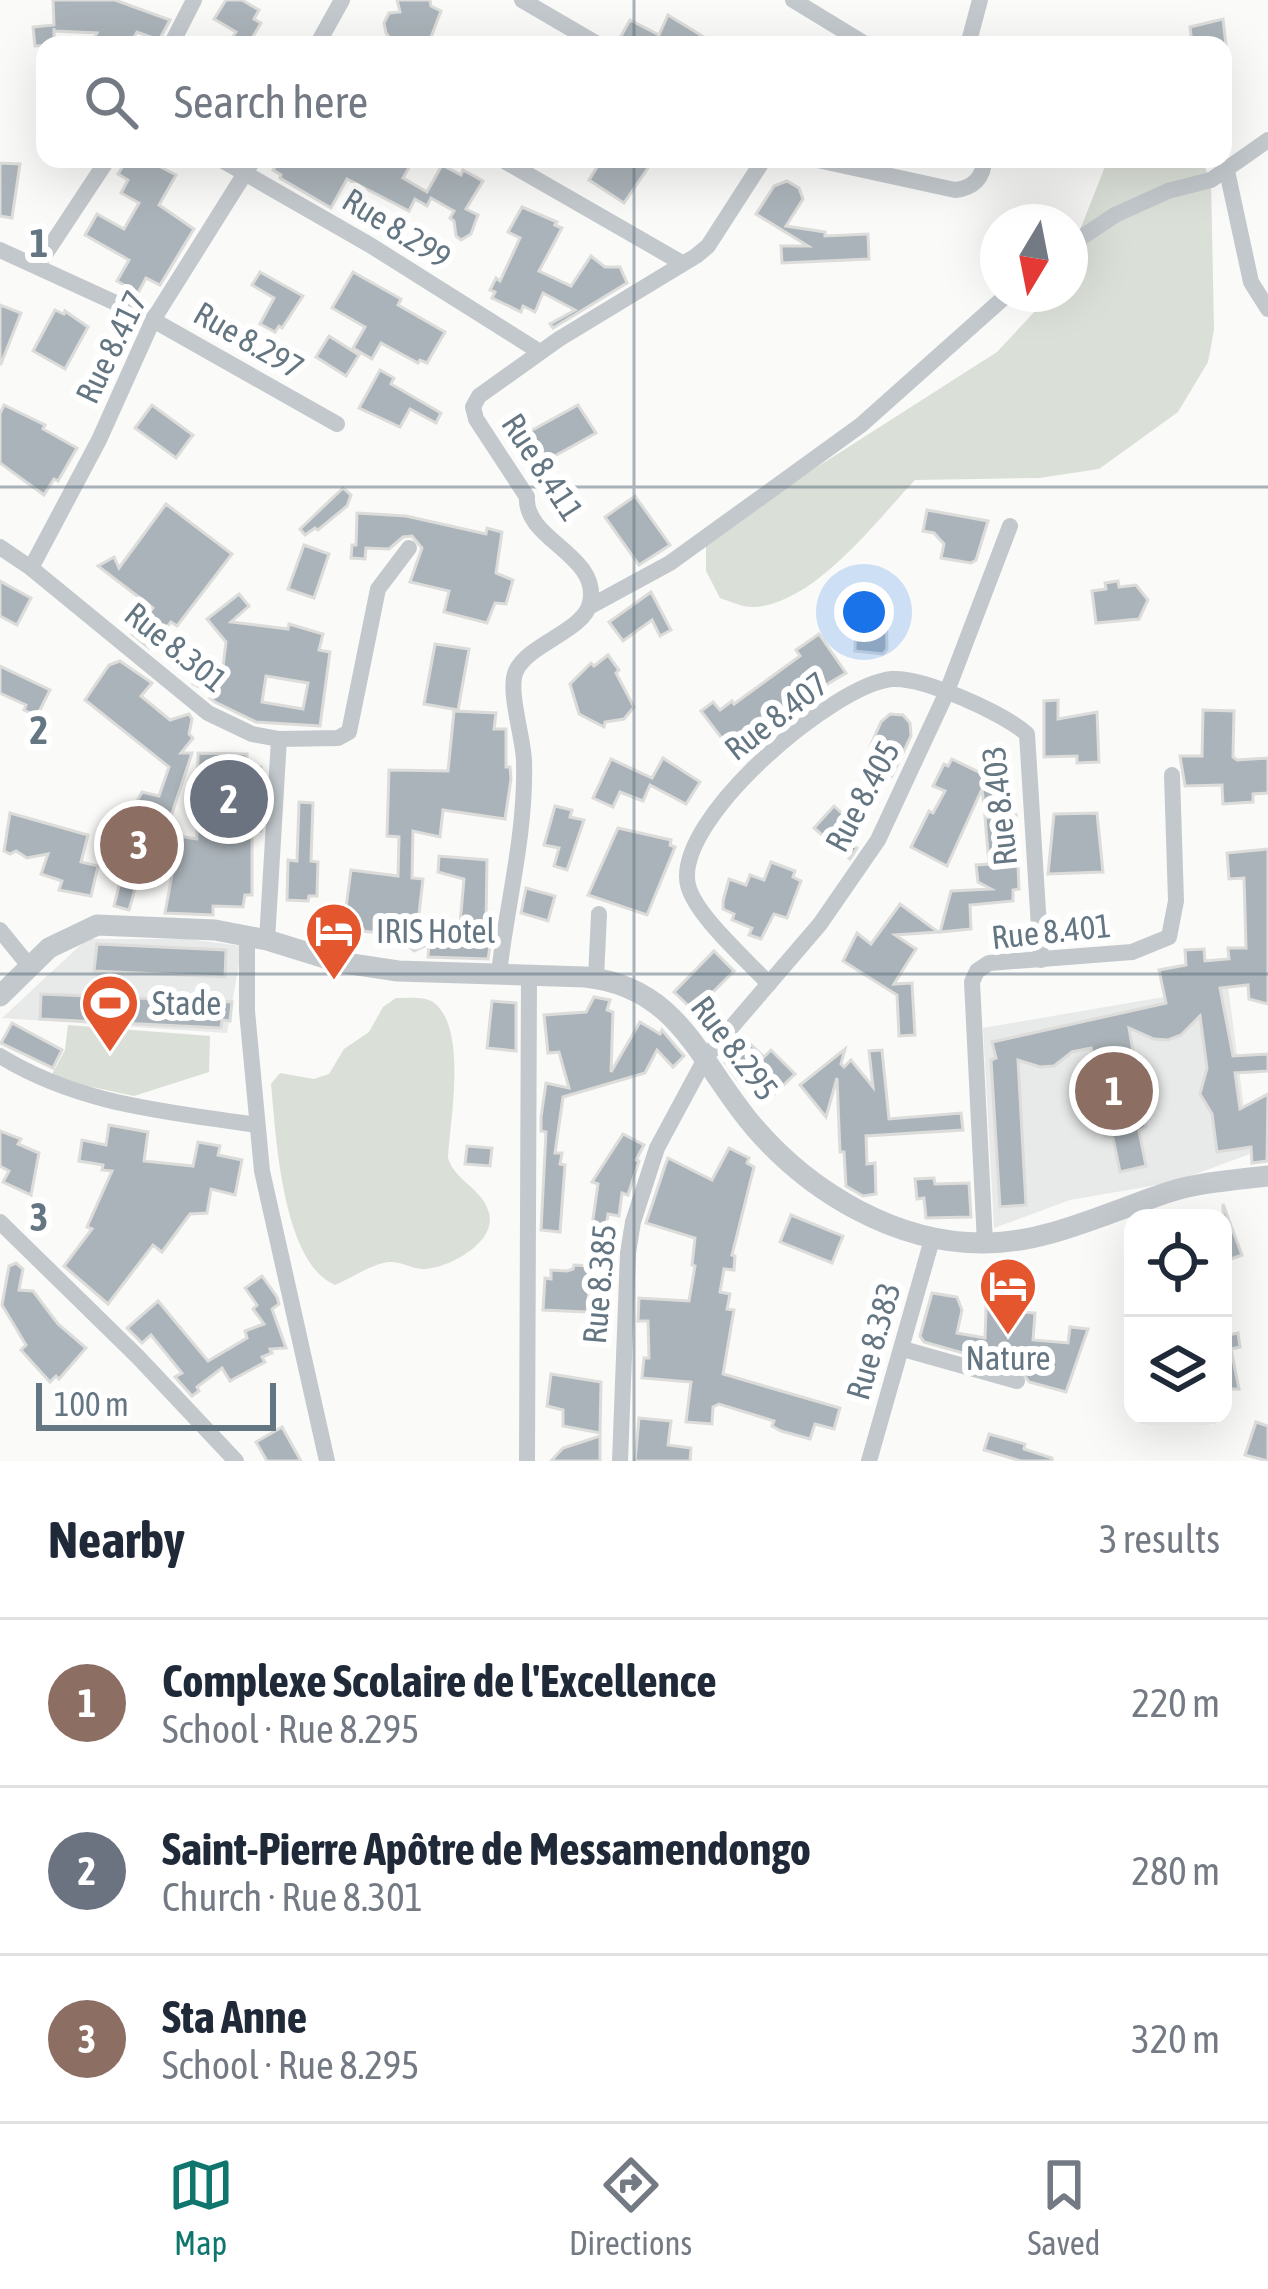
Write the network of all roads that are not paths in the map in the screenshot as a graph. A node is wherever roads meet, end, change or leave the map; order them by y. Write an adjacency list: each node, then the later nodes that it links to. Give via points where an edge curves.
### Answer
1 (194, 0): 6 (street)
2 (342, 0): 7 (street)
3 (522, 0): 8 (street)
4 (794, 0): 9 (street)
5 (980, 0): 10 (street)
6 (176, 36)
7 (322, 36)
8 (584, 36)
9 (852, 36)
10 (970, 36)
11 (1268, 140): 12 (street)
12 (1232, 167)
13 (102, 168): 25 (street)
14 (248, 168): 28 (street, Rue 8.417)
15 (255, 168): 29 (street, Rue 8.299)
16 (517, 168): 24 (street)
17 (758, 168): 24 (street, Rue 8.411, via 707,246)
18 (854, 168): 19 (street, via 955,190 977,181)
19 (981, 168)
20 (1231, 168): 21 (street)
21 (1227, 171): 22 (street); 26 (street, via 1251,282)
22 (1088, 233)
23 (0, 250): 25 (street, Rue 8.297)
24 (682, 263): 29 (street, Rue 8.411)
25 (38, 265): 28 (street, Rue 8.297)
26 (1268, 309)
27 (989, 312): 35 (street, via 829,449 670,563)
28 (153, 320): 30 (street, Rue 8.297); 34 (street, Rue 8.417)
29 (540, 352): 35 (street, Rue 8.411, via 473,407 542,530 578,563)
30 (337, 424)
31 (1010, 526): 36 (street, Rue 8.405)
32 (0, 548): 34 (street, Rue 8.301)
33 (409, 548): 37 (street, via 378,589 349,732)
34 (31, 568): 37 (street, Rue 8.301, via 208,713)
35 (589, 608): 44 (street, via 524,659 513,679 523,824)
36 (946, 694): 42 (street, Rue 8.403, via 1027,734); 47 (street, Rue 8.405, via 878,840); 47 (street, Rue 8.407, via 890,679 864,687 753,766 709,820 686,874 688,890)
37 (279, 740): 41 (street)
38 (1172, 776): 42 (street, Rue 8.401, via 1176,901 1169,937 1132,952)
39 (599, 914): 46 (street)
40 (0, 930): 43 (street)
41 (257, 938): 43 (street, Rue 8.295, via 97,925 49,948); 44 (street, Rue 8.295, via 379,969); 51 (street)
42 (1041, 960): 55 (street, Rue 8.401, via 989,963 972,982)
43 (30, 967): 48 (street, Rue 8.295)
44 (499, 974): 45 (street, Rue 8.295)
45 (529, 974): 46 (street, Rue 8.295); 60 (street)
46 (596, 978): 50 (street, Rue 8.295, via 646,994)
47 (769, 984): 50 (street, Rue 8.405)
48 (0, 996)
49 (0, 1056): 51 (street, via 85,1096)
50 (706, 1057): 54 (street, Rue 8.295, via 752,1125 810,1180 868,1215); 61 (street, Rue 8.385, via 657,1148 632,1222)
51 (256, 1126): 59 (street)
52 (1268, 1176): 55 (street, Rue 8.295, via 1197,1185)
53 (0, 1222): 58 (street)
54 (933, 1236): 55 (street, Rue 8.295); 56 (street, Rue 8.383)
55 (985, 1244)
56 (903, 1349): 57 (street); 62 (street, Rue 8.383)
57 (1017, 1381)
58 (236, 1461)
59 (327, 1461)
60 (527, 1461)
61 (620, 1461)
62 (869, 1461)

